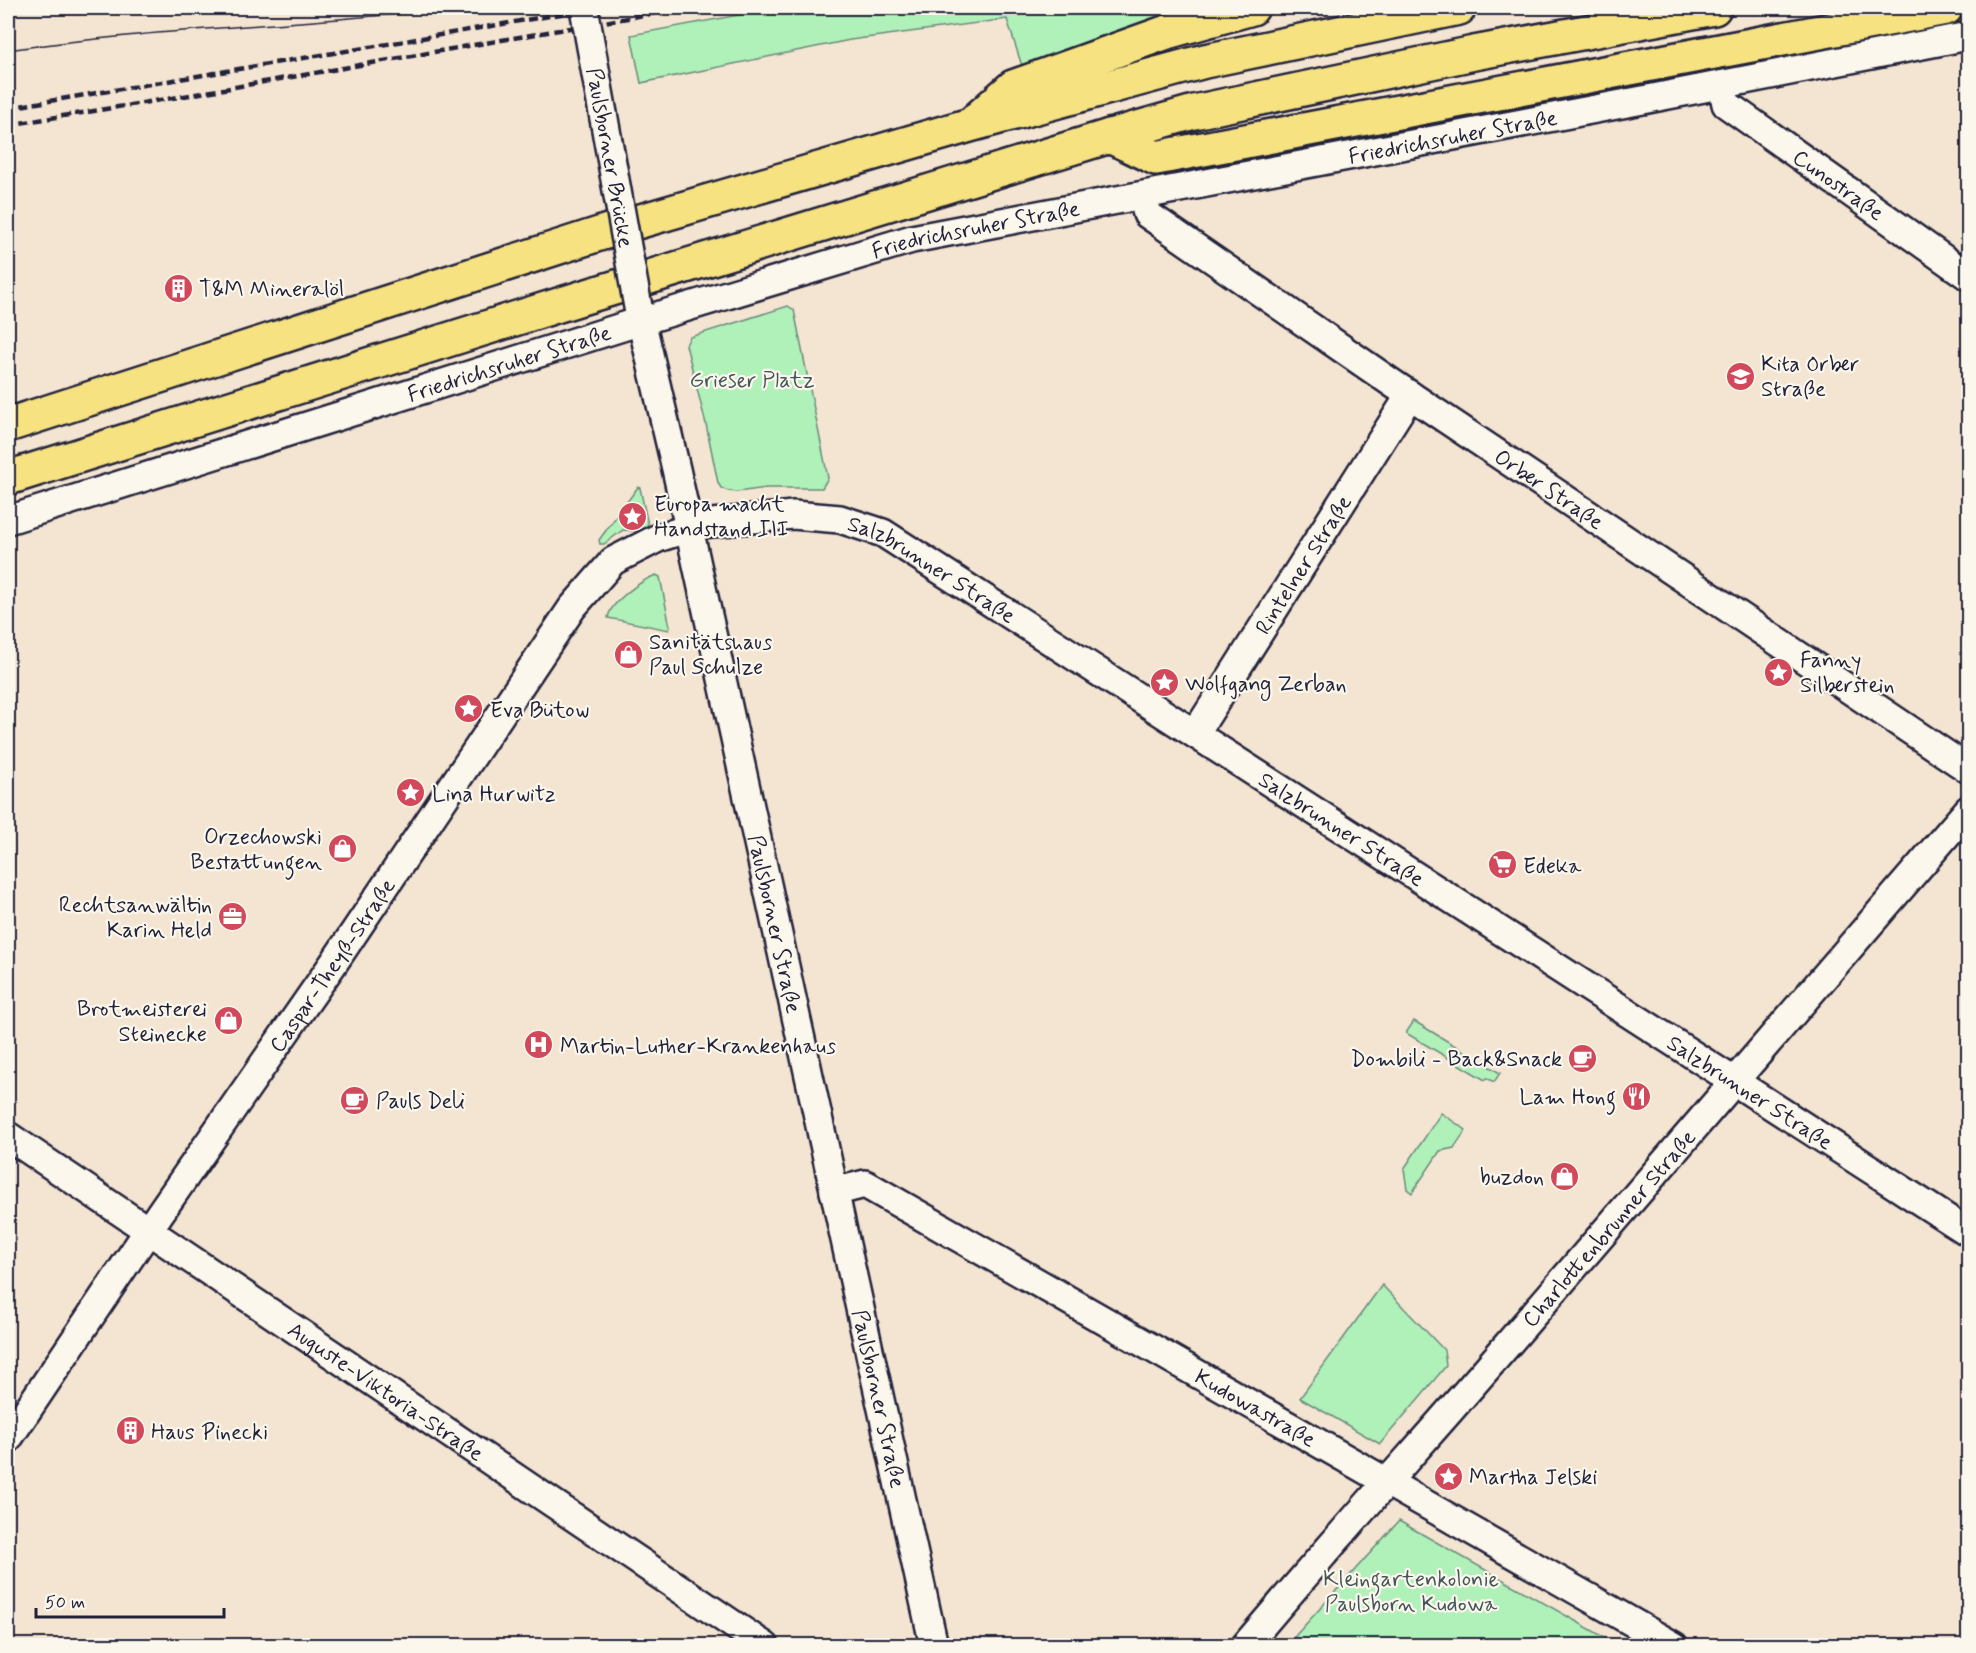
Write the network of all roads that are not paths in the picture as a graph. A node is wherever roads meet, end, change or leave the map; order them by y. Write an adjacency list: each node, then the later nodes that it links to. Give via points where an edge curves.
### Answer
1 (584, 8): 12 (street, Paulsborner Brücke, bridge)
2 (1252, 8): 8 (highway, via 1013,87)
3 (1459, 8): 8 (highway, via 1205,61)
4 (1714, 8): 9 (highway, via 1194,112)
5 (1946, 8): 9 (highway, via 1156,158)
6 (1968, 36): 7 (street, Friedrichsruher Straße)
7 (1722, 85): 10 (street, Friedrichsruher Straße); 11 (street, Cunostraße, via 1726,104)
8 (970, 125): 14 (highway, via 627,225)
9 (1110, 136): 15 (highway)
10 (1142, 196): 12 (street, Friedrichsruher Straße, via 912,239); 13 (street, Orber Straße, via 1147,214)
11 (1968, 276)
12 (639, 314): 16 (street, Friedrichsruher Straße); 17 (street, Paulsborner Straße)
13 (1410, 395): 18 (street, Rintelner Straße); 19 (street, Orber Straße)
14 (8, 425)
15 (8, 478)
16 (8, 520)
17 (688, 528): 18 (street, Salzbrunner Straße, via 793,515 840,519 883,533); 23 (street, Paulsborner Straße); 24 (street, Caspar-Theyß-Straße, via 613,561 572,608)
18 (1195, 734): 21 (street, Salzbrunner Straße)
19 (1968, 769)
20 (1968, 810): 21 (street, Charlottenbrunner Straße)
21 (1734, 1082): 25 (street, Salzbrunner Straße); 27 (street, Charlottenbrunner Straße)
22 (8, 1136): 24 (street, Auguste-Viktoria-Straße)
23 (834, 1191): 27 (street, Kudowastraße, via 866,1184); 29 (street, Paulsborner Straße)
24 (148, 1231): 26 (street, Caspar-Theyß-Straße); 28 (street, Auguste-Viktoria-Straße)
25 (1968, 1232)
26 (8, 1439)
27 (1387, 1481): 30 (street, Charlottenbrunner Straße); 31 (street, Kudowastraße)
28 (765, 1646)
29 (934, 1646)
30 (1245, 1646)
31 (1674, 1646)

